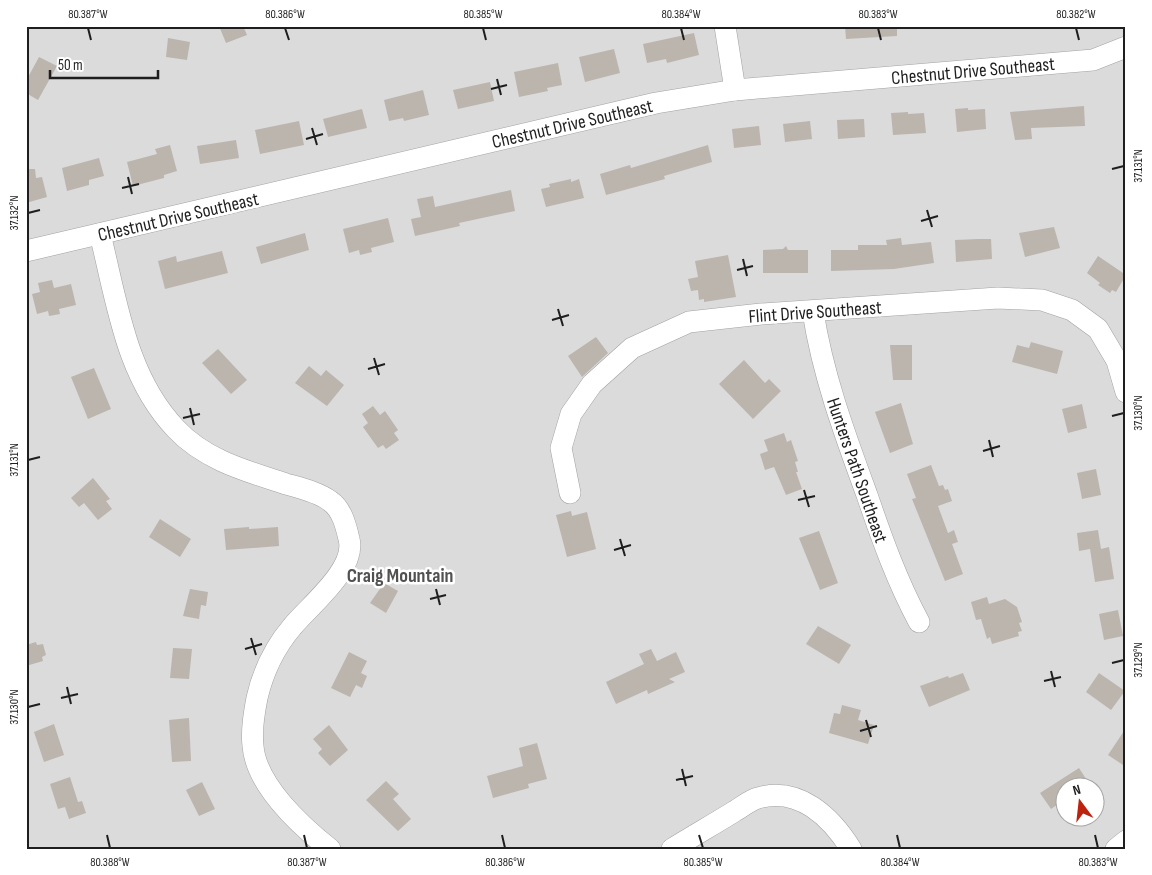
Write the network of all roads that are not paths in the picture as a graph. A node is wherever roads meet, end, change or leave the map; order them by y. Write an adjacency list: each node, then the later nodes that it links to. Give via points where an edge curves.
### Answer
1 (725, 26): 3 (street)
2 (1126, 47): 3 (street, Chestnut Drive Southeast, via 1093,60)
3 (735, 90): 4 (street, Chestnut Drive Southeast, via 656,104)
4 (100, 234): 5 (street, Chestnut Drive Southeast); 11 (street, via 129,352 142,383 159,410 177,431 224,464 306,490 332,502 345,520 351,546 342,571 292,626 273,653 260,683 252,747 274,794 304,829)
5 (26, 251)
6 (813, 312): 7 (street, Flint Drive Southeast, via 998,298 1042,300 1072,310 1098,329 1117,361); 8 (street, Flint Drive Southeast, via 689,322 632,348 592,384 571,414 561,448); 9 (street, Hunters Path Southeast, via 838,418 900,587)
7 (1126, 392)
8 (570, 493)
9 (919, 622)
10 (1126, 841): 14 (street)
11 (330, 849)
12 (672, 849): 13 (street, via 757,798 780,795 799,799 816,809 832,822)
13 (851, 849)
14 (1116, 849)

